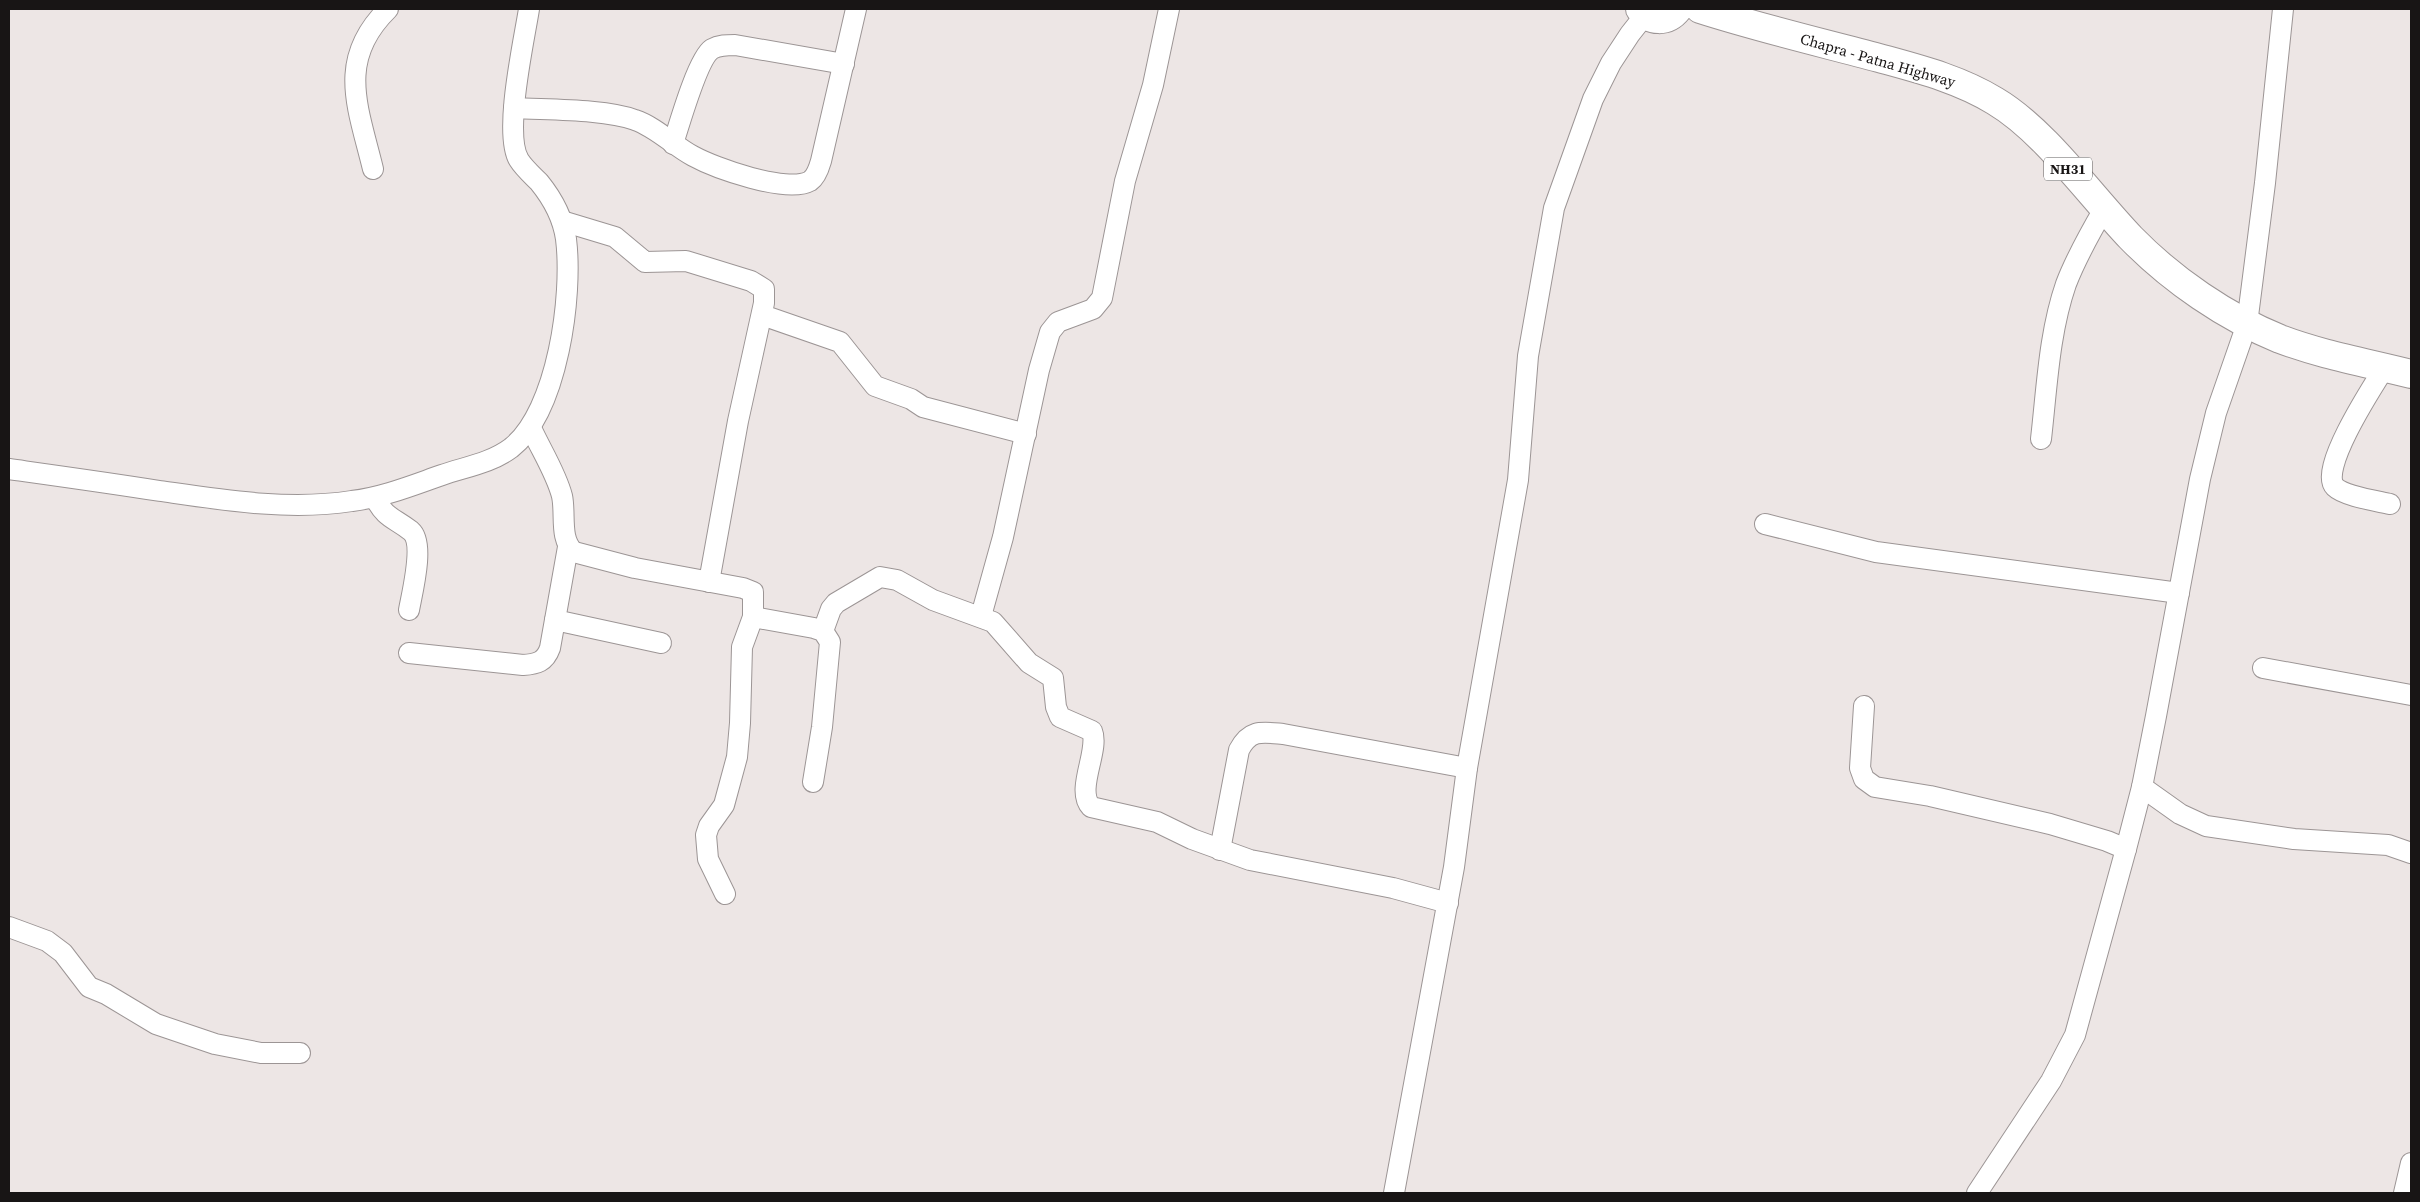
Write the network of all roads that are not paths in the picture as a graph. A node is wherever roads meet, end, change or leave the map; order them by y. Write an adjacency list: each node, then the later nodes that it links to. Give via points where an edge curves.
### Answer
1 (388, 9): 12 (street, via 374,22 363,40 354,83)
2 (529, 9): 10 (street)
3 (856, 9): 9 (street)
4 (1169, 9): 20 (street, via 1153,84 1125,181 1102,298 1093,309 1058,322 1050,332)
5 (1678, 9): 8 (highway, via 1656,20)
6 (1700, 9): 13 (highway, Chapra - Patna Highway / NH31, via 1934,73 1968,87 1996,101 2027,124)
7 (2283, 9): 16 (street)
8 (1642, 12): 39 (street, via 1593,100 1554,208 1528,356 1518,480)
9 (844, 64): 11 (street, via 735,45 721,45 710,50 697,73); 11 (street, via 822,162 811,180 792,184 736,175)
10 (514, 108): 11 (street, via 621,116 636,120); 14 (street, via 513,139 518,159 553,201)
11 (673, 144)
12 (373, 169)
13 (2104, 209): 16 (highway, Chapra - Patna Highway / NH31, via 2162,267); 21 (street, via 2066,284 2058,312)
14 (562, 221): 15 (street, via 615,237 645,262 686,261 758,283 765,294); 19 (street, via 567,270 559,348 542,405)
15 (762, 315): 20 (street, via 840,342 870,380 883,390 923,407); 27 (street, via 738,420)
16 (2247, 324): 17 (highway, Chapra - Patna Highway / NH31, via 2289,342); 28 (street, via 2214,422)
17 (2385, 367): 18 (highway, Chapra - Patna Highway / NH31); 24 (street, via 2340,446 2333,462 2332,480 2334,487 2343,492)
18 (2411, 374)
19 (531, 428): 23 (street, via 510,448 488,461); 26 (street, via 562,494)
20 (1026, 434): 30 (street)
21 (2041, 438)
22 (9, 469): 23 (street, via 265,503 324,504)
23 (374, 498): 29 (street, via 384,514 416,537)
24 (2390, 504)
25 (1765, 524): 28 (street, via 1876,552)
26 (568, 547): 27 (street, via 574,552 606,561); 32 (street)
27 (709, 582): 31 (street, via 750,590 754,597)
28 (2179, 593): 41 (street)
29 (409, 610)
30 (981, 616): 33 (street, via 933,600 898,580 880,577 836,603); 43 (street, via 1000,628 1029,663 1053,678 1060,717 1092,731 1086,785 1090,807 1157,822)
31 (753, 617): 33 (street); 45 (street, via 742,647 740,723 734,769 724,805 706,835 708,859)
32 (555, 620): 34 (street); 35 (street, via 548,656 533,664)
33 (822, 631): 40 (street, via 828,636 831,650)
34 (661, 643)
35 (408, 653)
36 (2263, 668): 37 (street)
37 (2411, 696)
38 (1864, 706): 42 (street, via 1860,768 1864,780 1875,787 1930,796 2050,824 2107,840)
39 (1467, 768): 43 (street, via 1283,734 1253,733 1244,739 1239,750); 46 (street)
40 (813, 782)
41 (2142, 787): 42 (street); 44 (street, via 2180,814 2206,826 2294,839 2388,845)
42 (2126, 849): 51 (street, via 2074,1035 2051,1081)
43 (1220, 850): 46 (street, via 1250,860 1393,888)
44 (2411, 853)
45 (725, 894)
46 (1448, 904): 50 (street)
47 (9, 927): 48 (street, via 46,941 62,953 88,988 106,994 156,1024 215,1044 261,1052)
48 (300, 1053)
49 (2411, 1163): 52 (street)
50 (1394, 1193)
51 (1977, 1193)
52 (2404, 1193)

